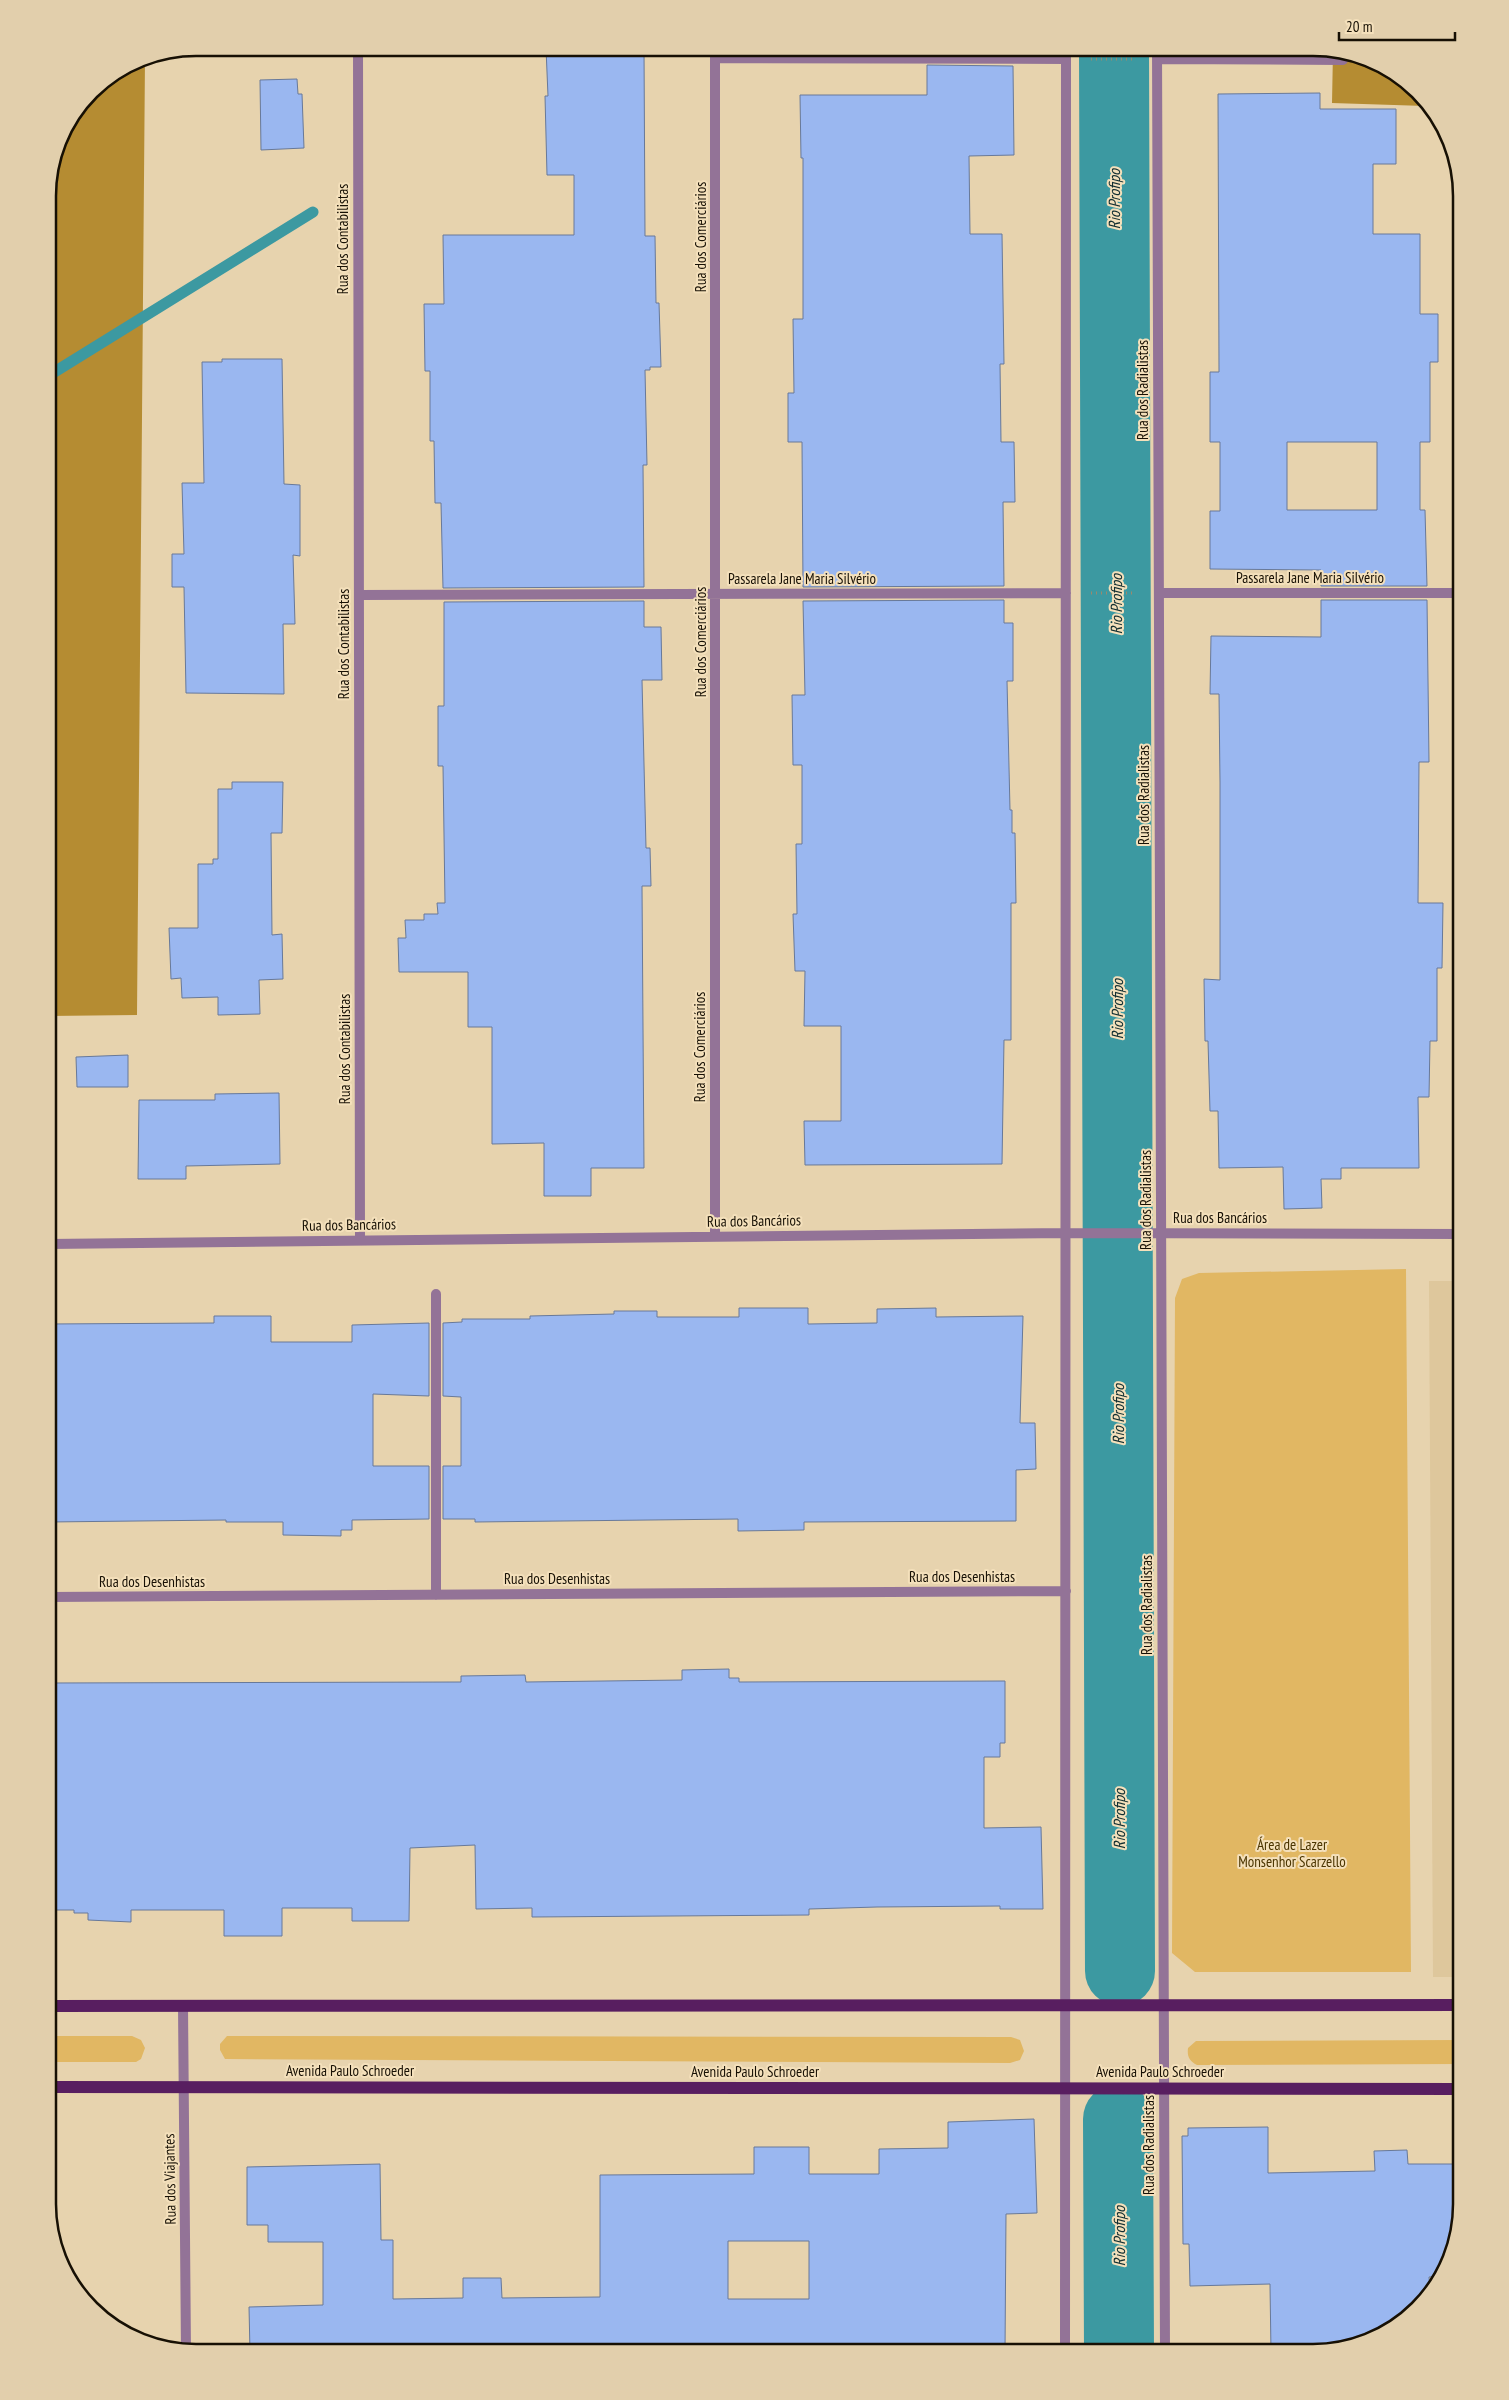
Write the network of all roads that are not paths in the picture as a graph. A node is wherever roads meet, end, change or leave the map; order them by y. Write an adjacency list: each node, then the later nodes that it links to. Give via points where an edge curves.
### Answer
1 (358, 56): 11 (street, Rua dos Contabilistas)
2 (715, 56): 10 (street, Rua dos Comerciários)
3 (929, 57): 4 (street)
4 (1066, 59): 8 (street)
5 (1157, 59): 6 (street); 9 (street, Rua dos Radialistas)
6 (1343, 60)
7 (1453, 592): 9 (street, Passarela Jane Maria Silvério)
8 (1066, 593): 10 (street, Passarela Jane Maria Silvério); 13 (street)
9 (1159, 593): 12 (street, Rua dos Radialistas)
10 (716, 594): 11 (street, Passarela Jane Maria Silvério); 15 (street, Rua dos Comerciários)
11 (359, 595): 16 (street, Rua dos Contabilistas)
12 (1161, 1232): 13 (street, Rua dos Bancários); 14 (street, Rua dos Bancários); 26 (street, Rua dos Radialistas)
13 (1066, 1233): 15 (street, Rua dos Bancários); 19 (street)
14 (1453, 1234)
15 (715, 1236): 16 (street, Rua dos Bancários)
16 (360, 1240): 17 (street, Rua dos Bancários)
17 (56, 1244)
18 (436, 1294): 20 (street)
19 (1066, 1591): 20 (street, Rua dos Desenhistas); 25 (street)
20 (436, 1595): 21 (street, Rua dos Desenhistas)
21 (56, 1597)
22 (1453, 2005): 26 (main road)
23 (56, 2006): 24 (main road)
24 (183, 2006): 25 (main road); 28 (street, Rua dos Viajantes)
25 (1066, 2006): 26 (main road); 29 (street)
26 (1164, 2006): 30 (street, Rua dos Radialistas)
27 (56, 2087): 28 (main road, Avenida Paulo Schroeder)
28 (184, 2087): 29 (main road, Avenida Paulo Schroeder); 32 (street, Rua dos Viajantes)
29 (1065, 2088): 30 (main road, Avenida Paulo Schroeder); 33 (street)
30 (1164, 2088): 31 (main road, Avenida Paulo Schroeder); 34 (street, Rua dos Radialistas)
31 (1453, 2089)
32 (186, 2343)
33 (1065, 2344)
34 (1165, 2344)

